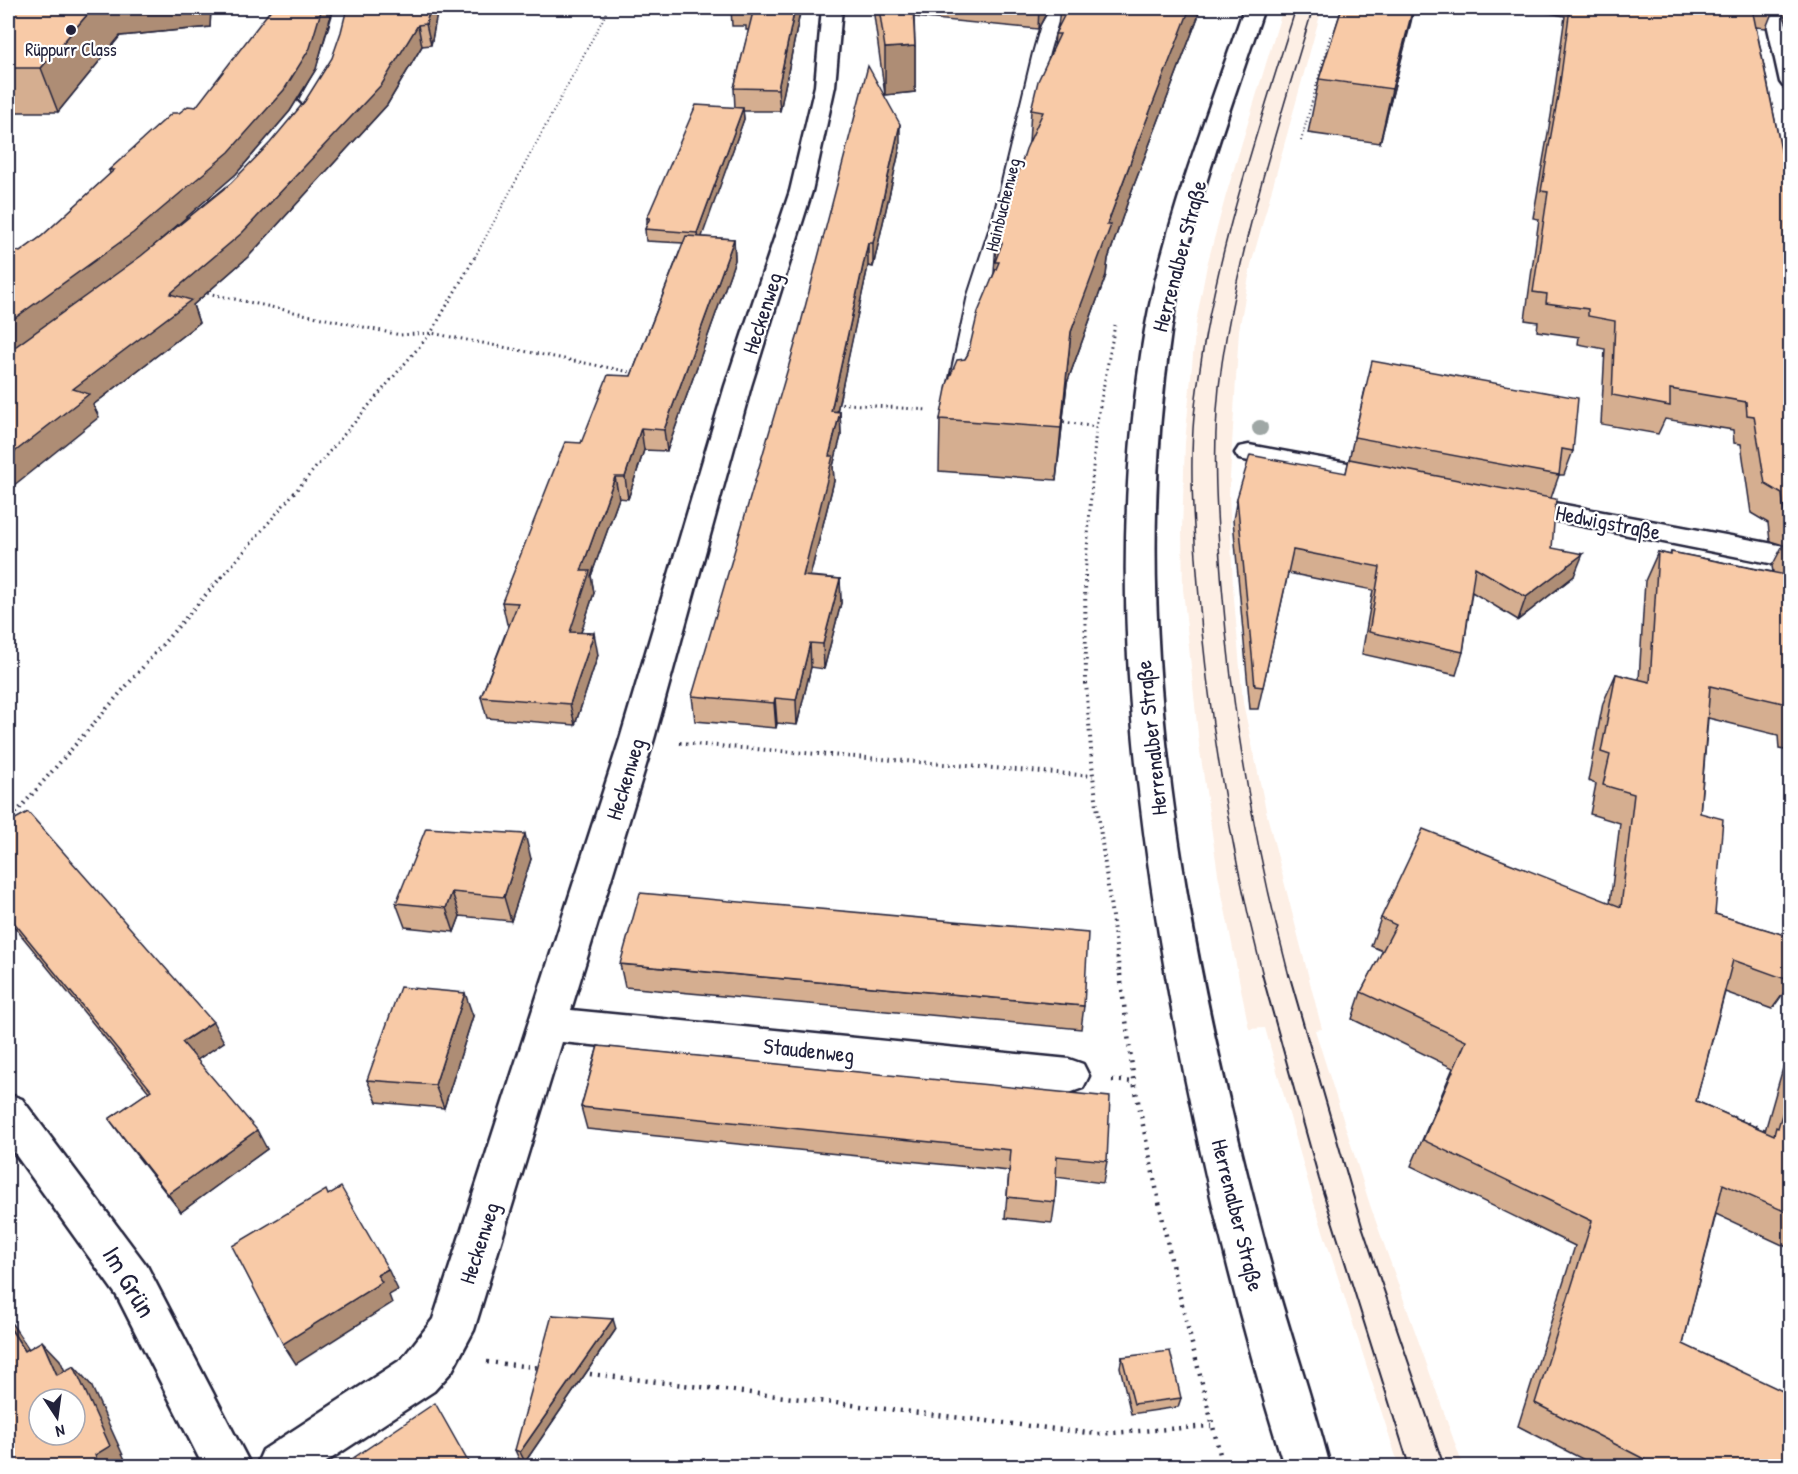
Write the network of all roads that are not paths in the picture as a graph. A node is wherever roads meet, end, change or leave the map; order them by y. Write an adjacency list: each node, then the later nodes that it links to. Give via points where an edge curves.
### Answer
1 (345, 8): 7 (street, via 321,84)
2 (832, 8): 13 (street, Heckenweg, via 825,86 801,191 738,386 637,739)
3 (1058, 8): 8 (lane, Hainbuchenweg, via 1049,25 1003,215 978,294)
4 (1254, 8): 18 (street, Herrenalber Straße, via 1174,256 1158,328 1145,426 1139,584 1152,779 1181,958 1206,1088 1238,1220)
5 (1770, 8): 6 (street)
6 (1791, 82)
7 (298, 117)
8 (954, 405)
9 (1249, 453): 10 (street)
10 (1414, 485)
11 (1484, 498): 12 (street, Hedwigstraße)
12 (1791, 557)
13 (548, 1024): 14 (street, Staudenweg); 17 (street, Heckenweg, via 452,1330 418,1375)
14 (1069, 1076)
15 (8, 1112): 16 (street, Im Grün, via 132,1281)
16 (228, 1467)
17 (279, 1467)
18 (1307, 1467)

